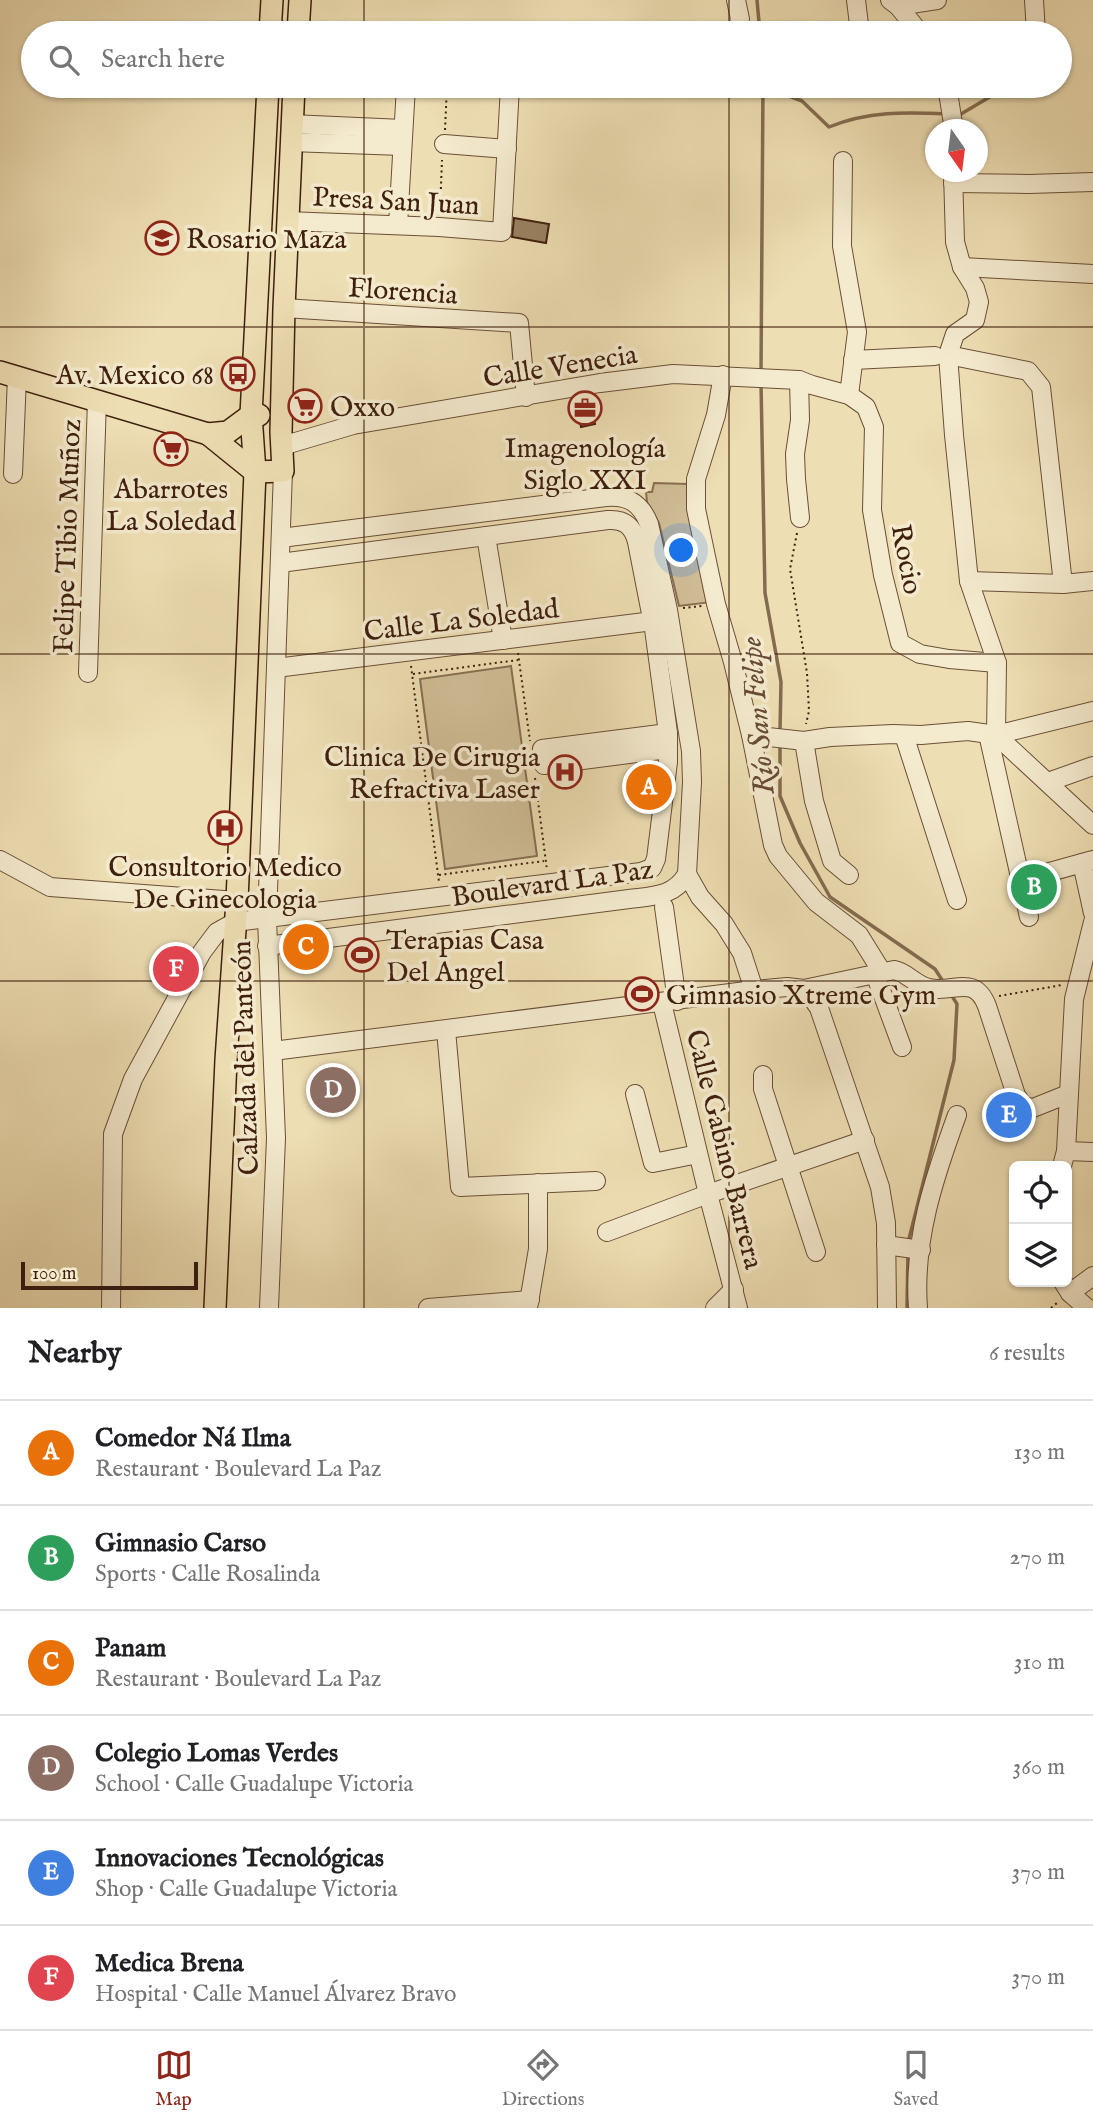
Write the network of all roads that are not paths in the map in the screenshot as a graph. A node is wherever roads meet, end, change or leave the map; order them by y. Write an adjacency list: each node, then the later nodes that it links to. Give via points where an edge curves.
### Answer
1 (272, 0): 8 (main road)
2 (299, 0): 9 (main road)
3 (736, 0): 10 (street)
4 (856, 0): 11 (street)
5 (937, 0): 7 (street)
6 (1034, 0): 13 (street)
7 (894, 3): 12 (street)
8 (271, 21)
9 (298, 21)
10 (740, 21)
11 (859, 21)
12 (910, 21)
13 (1035, 21)
14 (267, 98): 41 (main road)
15 (293, 98): 20 (main road)
16 (405, 98): 21 (street)
17 (510, 98): 23 (street)
18 (949, 98): 19 (street)
19 (952, 119)
20 (291, 133): 21 (street); 28 (main road)
21 (403, 138): 29 (street)
22 (444, 144): 23 (street)
23 (508, 149): 29 (street, Presa San Juan, via 502,232)
24 (843, 161): 34 (street, via 842,246 857,332)
25 (988, 180): 27 (street)
26 (953, 182): 30 (street, via 955,242)
27 (1093, 182)
28 (287, 221): 29 (street, Presa San Juan); 32 (main road)
29 (398, 225)
30 (962, 267): 31 (street); 33 (street, via 979,302 975,320 955,334)
31 (1093, 274)
32 (284, 308): 39 (street, Florencia, via 519,323); 43 (main road)
33 (942, 355): 34 (street); 55 (street); 57 (street, via 1028,371 1041,387)
34 (853, 360): 38 (street)
35 (8, 374): 40 (main road); 46 (street)
36 (732, 376): 37 (street, Calle Venecia); 39 (street, Calle Venecia, via 673,374); 64 (street, via 699,467 695,494 711,584)
37 (799, 380): 38 (street, Calle Venecia); 49 (street, via 795,454)
38 (849, 395): 60 (street, Rocio, via 866,407 874,426 872,510 900,642 920,654)
39 (526, 397): 43 (street, Calle Venecia)
40 (97, 400): 42 (main road); 62 (street, Felipe Tibio Muñoz)
41 (251, 415): 42 (main road, via 228,432); 43 (main road, via 275,423); 44 (main road)
42 (208, 434): 44 (main road)
43 (282, 439): 45 (main road)
44 (255, 471): 45 (main road); 84 (main road)
45 (283, 471): 53 (street, Calzada del Panteón)
46 (13, 474)
47 (570, 502): 48 (street, Boulevard La Paz); 50 (street, via 559,508 558,515); 74 (street, Boulevard La Paz, via 626,498 642,508 649,524 691,751)
48 (517, 508): 51 (street, via 531,519); 53 (street, Boulevard La Paz)
49 (800, 518)
50 (572, 525): 51 (street, Boulevard La Paz); 58 (street, Boulevard La Paz, via 615,520 632,529)
51 (522, 532): 52 (street, Boulevard La Paz)
52 (486, 536): 54 (street, Boulevard La Paz); 59 (street)
53 (281, 538): 54 (street, Calzada del Panteón)
54 (280, 563): 61 (street, Calzada del Panteón)
55 (969, 581): 57 (street); 60 (street)
56 (1093, 581): 57 (street)
57 (1063, 584)
58 (653, 621): 59 (street, Calle La Soledad); 67 (street, Boulevard La Paz)
59 (503, 640): 61 (street, Calle La Soledad)
60 (996, 663): 66 (street)
61 (276, 668): 87 (street, Calzada del Panteón)
62 (88, 673)
63 (1093, 711): 66 (street)
64 (751, 734): 68 (street); 91 (street, via 778,856 821,907 859,935)
65 (904, 734): 66 (street, via 968,731); 68 (street); 79 (street)
66 (992, 735): 70 (street); 77 (street)
67 (668, 741): 67 (street, via 541,750 544,765); 76 (street, Boulevard La Paz, via 655,864 641,872)
68 (800, 741): 75 (street, via 832,861)
69 (1093, 766): 70 (street)
70 (1048, 782): 71 (street)
71 (1093, 825)
72 (0, 860): 84 (street, Boulevard La Paz, via 50,887)
73 (1088, 862): 77 (street); 85 (street)
74 (687, 874): 80 (street, Boulevard La Paz, via 677,888 662,895); 93 (street, via 742,953)
75 (849, 875)
76 (589, 879): 78 (street, Boulevard La Paz); 80 (street, via 580,891)
77 (1021, 880): 86 (street)
78 (529, 886): 82 (street, Boulevard La Paz); 83 (street, via 539,897)
79 (957, 900)
80 (592, 904): 83 (street, Boulevard La Paz)
81 (664, 907): 94 (street, Calle Gabino Barrera)
82 (351, 909): 87 (street, Boulevard La Paz); 89 (street)
83 (532, 911): 89 (street, Boulevard La Paz)
84 (236, 912): 87 (street, Boulevard La Paz); 118 (street, via 202,952 133,1079 113,1134); 119 (main road)
85 (1093, 913)
86 (1029, 917)
87 (267, 919): 90 (street, Calzada del Panteón)
88 (1093, 922): 100 (street, via 1074,999)
89 (354, 936): 90 (street, Boulevard La Paz)
90 (267, 946): 97 (street, Calzada del Panteón)
91 (878, 973): 92 (street); 96 (street); 100 (street, via 898,970 934,989 977,989 1020,1103 1033,1108)
92 (804, 989): 93 (street); 102 (street, via 819,1008)
93 (754, 990): 94 (street)
94 (670, 1002): 95 (street); 104 (street, Calle Gabino Barrera)
95 (446, 1030): 97 (street); 108 (street, via 460,1187)
96 (902, 1048)
97 (273, 1051): 120 (street, Calzada del Panteón, via 276,1138)
98 (763, 1075): 106 (street, via 763,1089)
99 (635, 1094): 104 (street, via 653,1163)
100 (1068, 1094): 105 (street)
101 (957, 1115): 112 (street, via 933,1181)
102 (865, 1140): 106 (street); 111 (street, via 883,1200)
103 (1093, 1152): 105 (street)
104 (698, 1154): 109 (street, Calle Gabino Barrera)
105 (1064, 1159)
106 (788, 1167): 109 (street); 113 (street)
107 (596, 1181): 108 (street)
108 (538, 1183): 117 (street, via 538,1249)
109 (708, 1194): 110 (street); 115 (street, Calle Gabino Barrera)
110 (607, 1232)
111 (890, 1246): 112 (street); 124 (street)
112 (917, 1249): 125 (street)
113 (816, 1252)
114 (1093, 1276): 116 (street)
115 (734, 1289): 122 (street); 123 (street, Calle Gabino Barrera)
116 (1064, 1292): 126 (street)
117 (529, 1304): 121 (street)
118 (111, 1308)
119 (215, 1308)
120 (268, 1308)
121 (428, 1308)
122 (715, 1308)
123 (738, 1308)
124 (887, 1308)
125 (918, 1308)
126 (1087, 1308)

